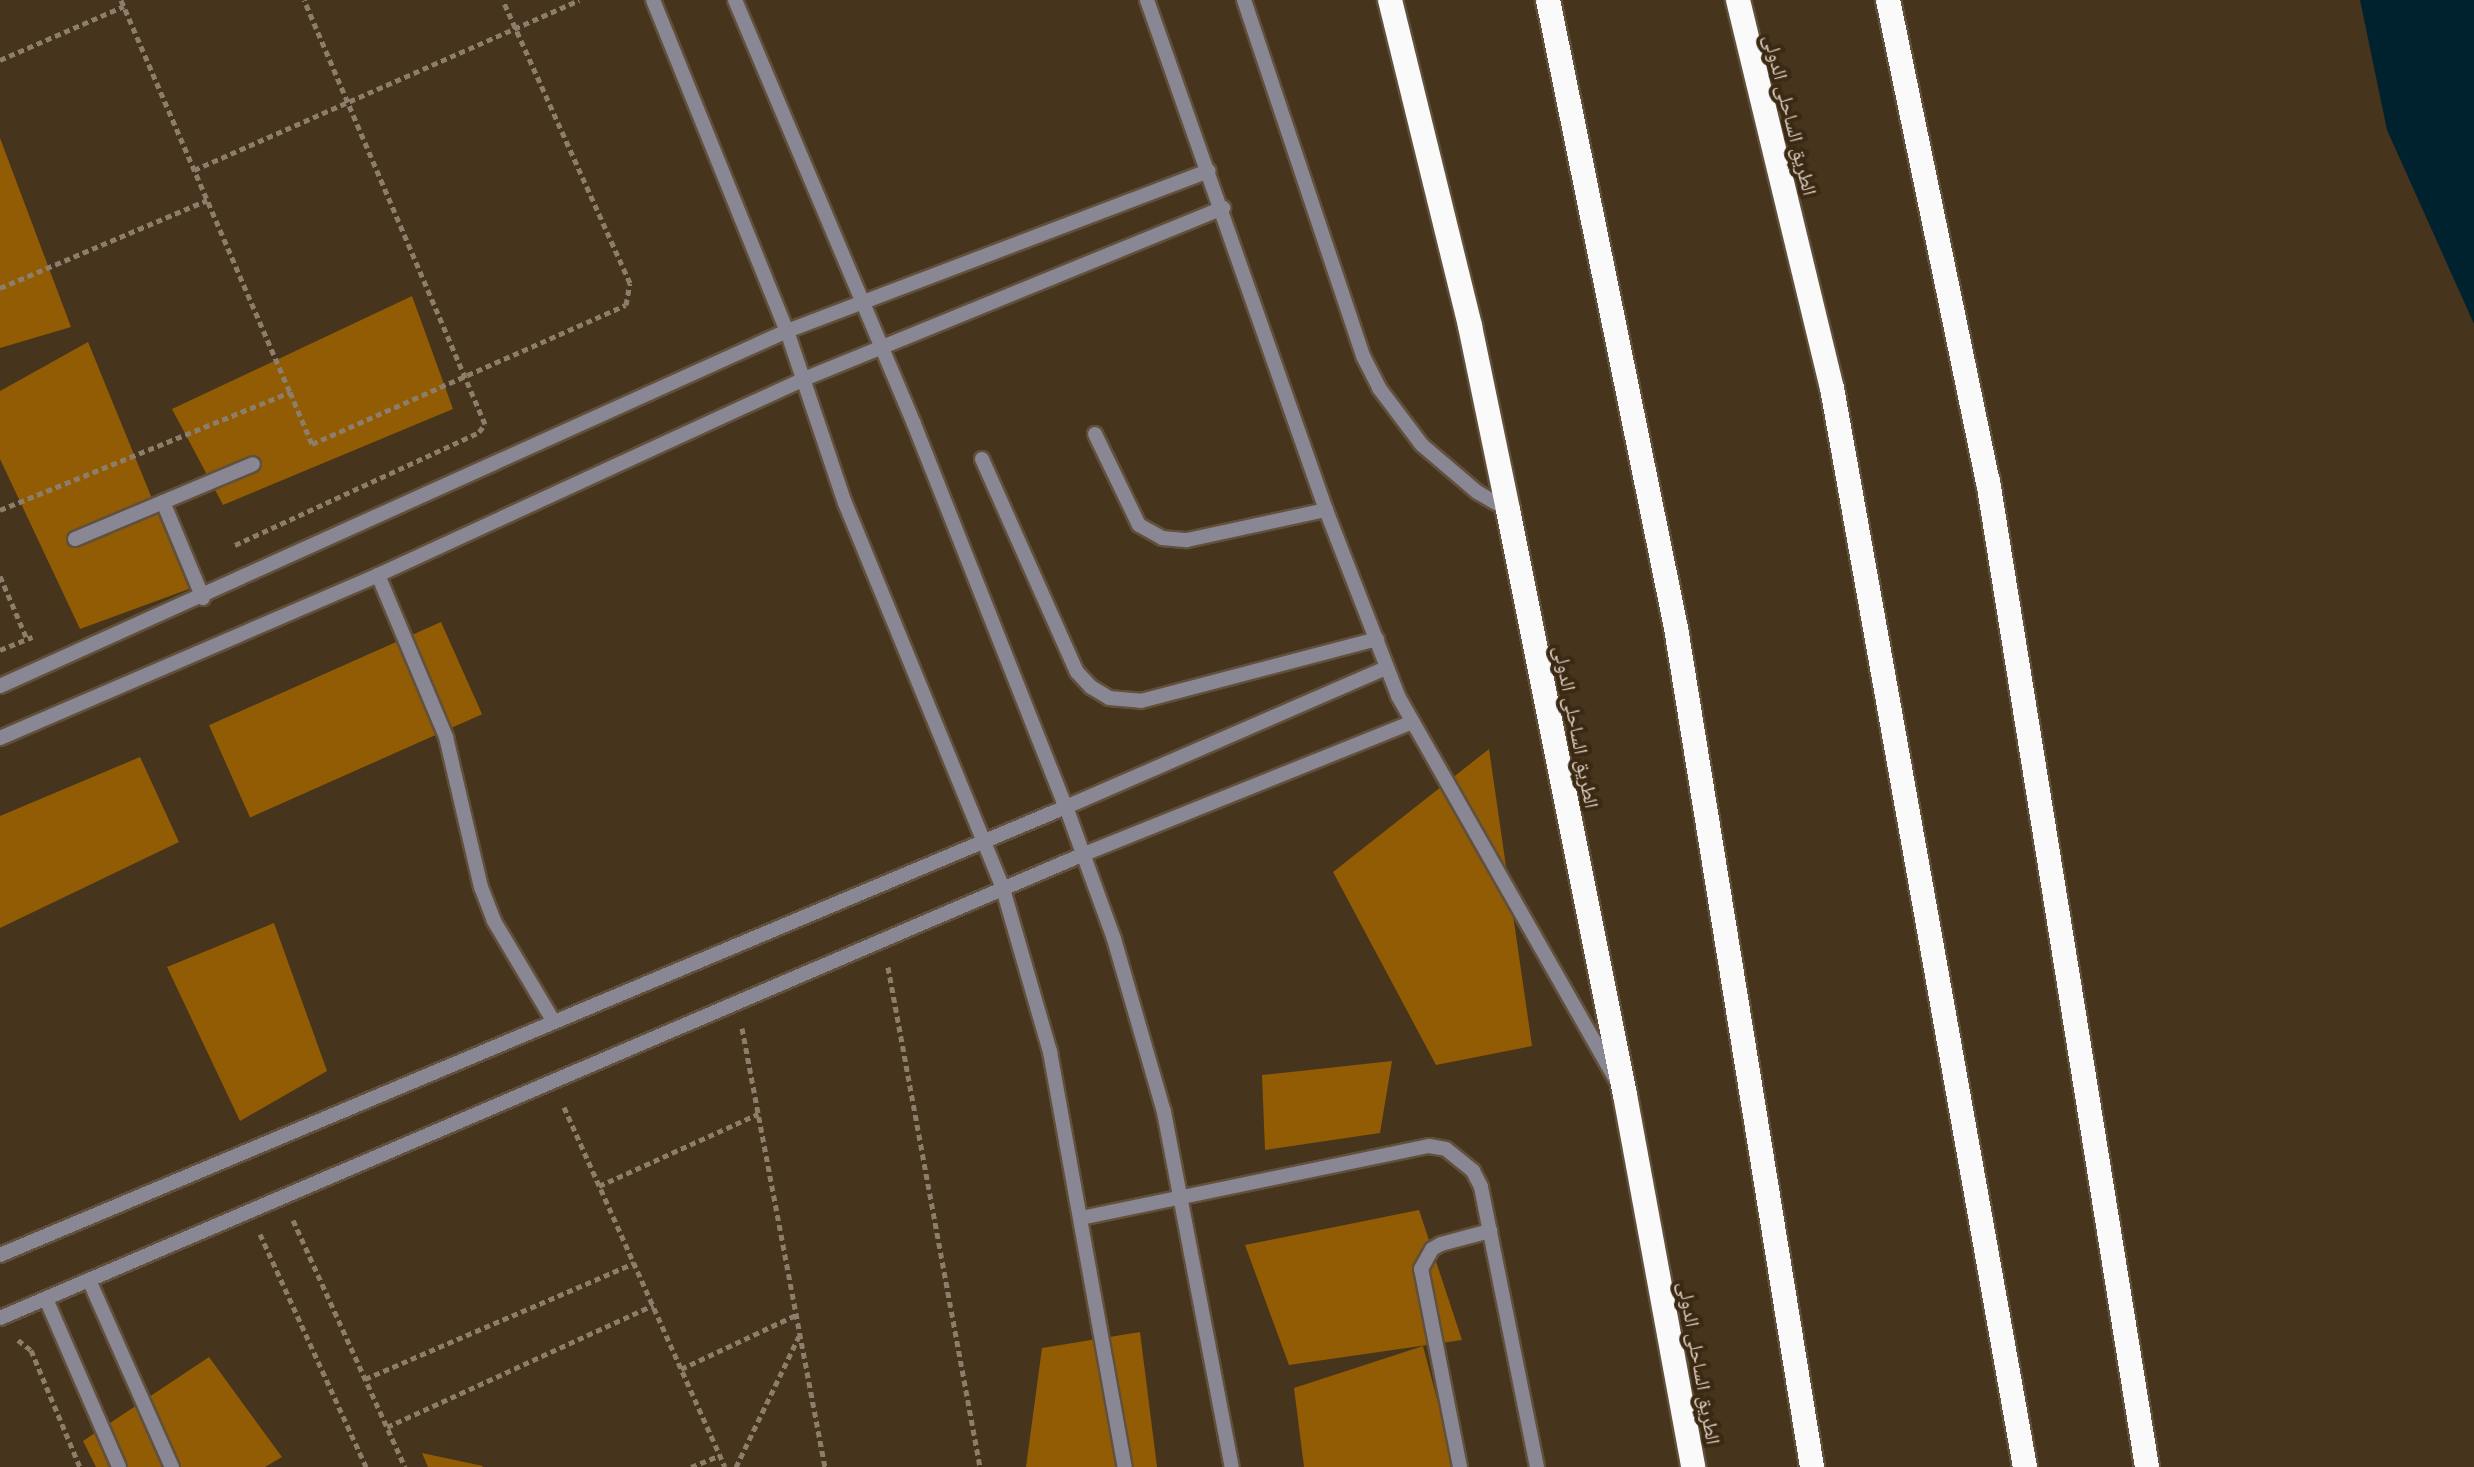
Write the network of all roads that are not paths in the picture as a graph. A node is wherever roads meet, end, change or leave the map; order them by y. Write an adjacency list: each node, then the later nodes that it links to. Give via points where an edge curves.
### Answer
1 (653, 0): 12 (street)
2 (735, 0): 11 (street)
3 (1147, 0): 9 (street)
4 (1244, 0): 20 (street, via 1368,367 1422,445 1477,492)
5 (1390, 0): 20 (highway, الطريق الساحلى الدولى, via 1470,326)
6 (1548, 0): 49 (highway, via 1676,628)
7 (1738, 0): 50 (highway, الطريق الساحلى الدولى, via 1832,388)
8 (1888, 0): 51 (highway, via 1988,481)
9 (1209, 171): 10 (street); 11 (street)
10 (1223, 208): 13 (street); 19 (street)
11 (862, 300): 12 (street); 13 (street)
12 (787, 331): 14 (street); 23 (street)
13 (881, 346): 14 (street); 29 (street)
14 (804, 379): 22 (street); 30 (street, via 845,503)
15 (1095, 434): 19 (street, via 1139,525 1162,538 1187,540)
16 (982, 459): 24 (street, via 1077,672 1109,698 1141,701)
17 (253, 464): 18 (street)
18 (163, 502): 21 (street); 23 (street)
19 (1326, 510): 24 (street)
20 (1508, 510): 34 (highway, الطريق الساحلى الدولى)
21 (75, 539)
22 (378, 575): 28 (street); 33 (street, via 446,737 494,921)
23 (203, 598): 26 (street)
24 (1377, 639): 25 (street)
25 (1386, 668): 27 (street); 29 (street)
26 (0, 686)
27 (1411, 723): 31 (street); 34 (street)
28 (0, 738)
29 (1066, 807): 30 (street); 31 (street)
30 (986, 841): 32 (street); 33 (street)
31 (1082, 855): 32 (street); 35 (street, via 1141,1024)
32 (1003, 889): 36 (street, via 1050,1052); 39 (street)
33 (554, 1022): 38 (street)
34 (1625, 1095): 48 (highway, الطريق الساحلى الدولى)
35 (1182, 1199): 36 (street); 37 (street, via 1429,1146 1446,1149 1473,1171); 45 (street)
36 (1081, 1218): 44 (street)
37 (1490, 1231): 46 (street, via 1441,1244 1421,1269); 47 (street)
38 (0, 1255)
39 (89, 1280): 40 (street); 43 (street)
40 (46, 1299): 41 (street); 42 (street)
41 (0, 1318)
42 (119, 1467)
43 (172, 1467)
44 (1125, 1467)
45 (1232, 1467)
46 (1460, 1467)
47 (1537, 1467)
48 (1693, 1467)
49 (1812, 1467)
50 (2025, 1467)
51 (2147, 1467)

